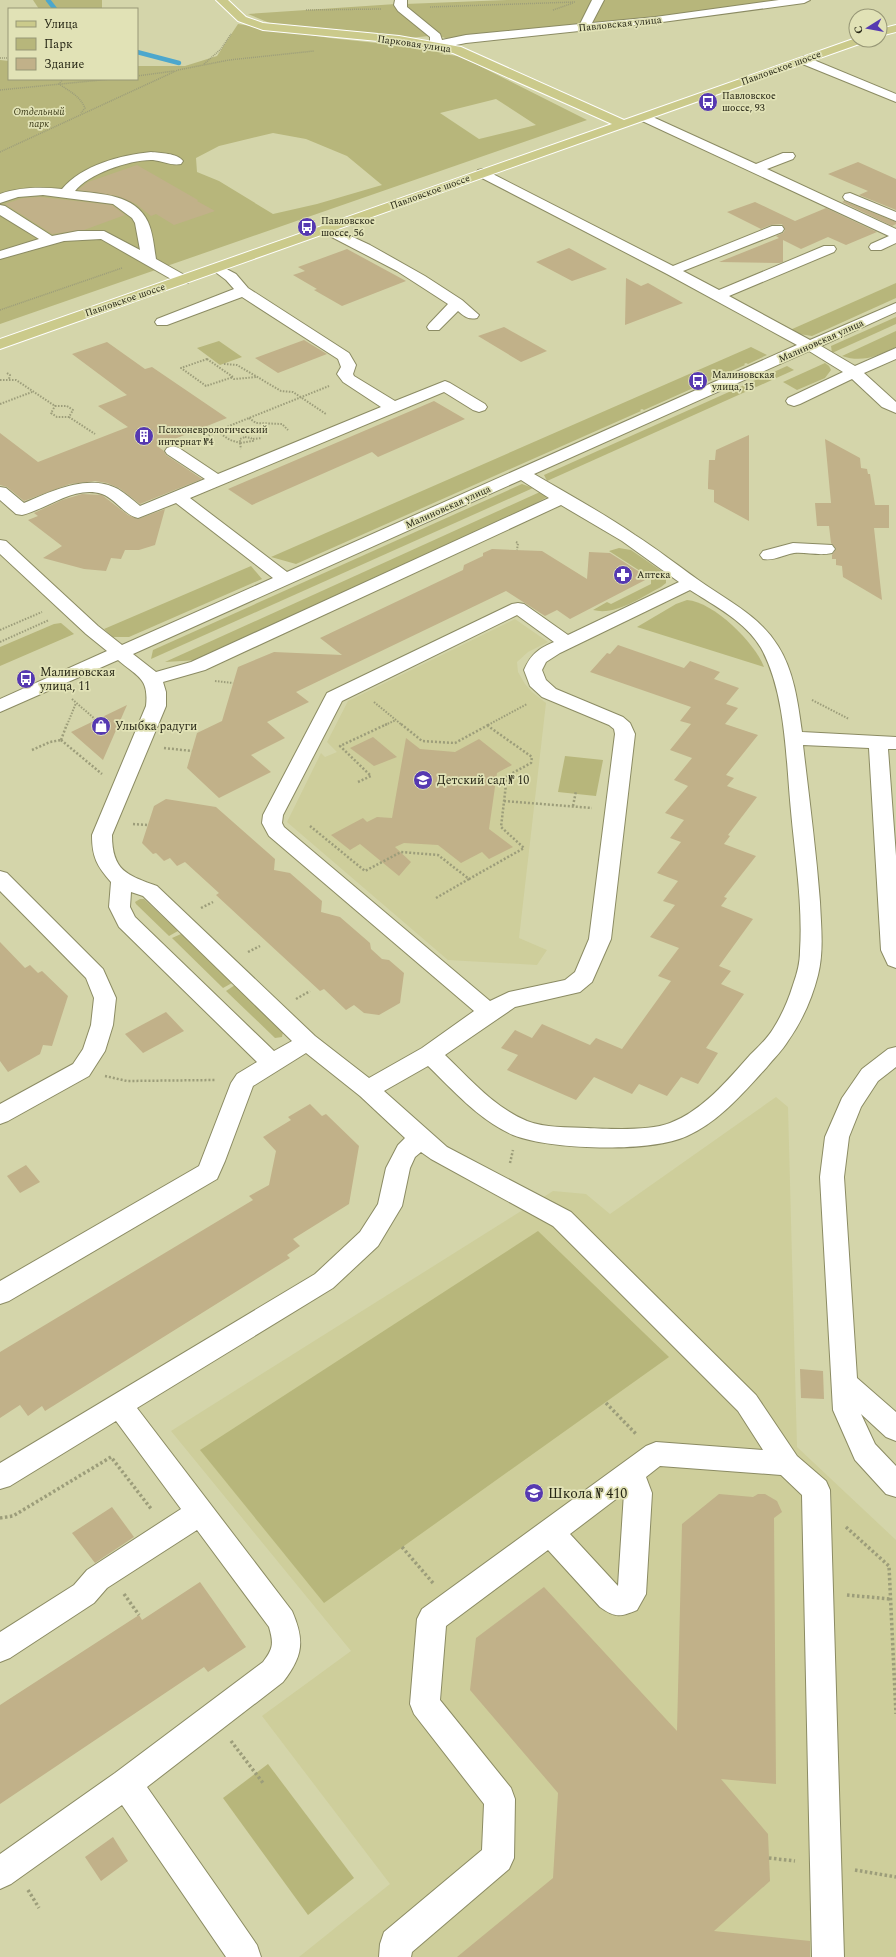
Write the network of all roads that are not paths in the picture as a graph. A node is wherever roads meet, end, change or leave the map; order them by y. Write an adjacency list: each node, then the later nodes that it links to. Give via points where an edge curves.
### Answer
1 (222, 0): 6 (main road, Парковая улица, via 242,19 259,25)
2 (597, 0): 5 (street)
3 (804, 0): 5 (street, Павловская улица)
4 (401, 4): 6 (street, via 436,36)
5 (584, 27): 6 (street, Павловская улица)
6 (436, 45): 11 (main road, Парковая улица, via 470,55)
7 (848, 45): 8 (main road, Павловское шоссе)
8 (804, 60): 9 (street); 10 (main road, Павловское шоссе)
9 (896, 98)
10 (644, 117): 11 (main road, Павловское шоссе); 14 (street)
11 (623, 124): 15 (main road, Павловское шоссе)
12 (788, 156): 14 (street)
13 (176, 161): 16 (street, via 156,156 128,159 81,178)
14 (755, 169): 18 (street)
15 (483, 173): 21 (main road, Павловское шоссе); 31 (street)
16 (66, 193): 17 (street, via 29,191); 29 (street, via 118,201 129,208 142,224)
17 (0, 199)
18 (832, 204): 20 (street, via 851,197); 23 (street)
19 (0, 209): 25 (street)
20 (896, 217)
21 (327, 229): 30 (main road, Павловское шоссе); 35 (street, via 387,260)
22 (778, 229): 31 (street)
23 (896, 234)
24 (896, 238): 26 (street)
25 (51, 241): 28 (street); 29 (street, via 91,233 104,235)
26 (876, 247)
27 (828, 249): 34 (street)
28 (0, 255)
29 (148, 259): 32 (street)
30 (217, 268): 32 (main road, Павловское шоссе); 33 (street, via 231,277)
31 (672, 271): 34 (street)
32 (183, 280): 40 (main road, Павловское шоссе)
33 (243, 291): 38 (street); 45 (street, via 344,356 349,362 345,374 348,379)
34 (718, 296): 41 (street)
35 (457, 303): 37 (street); 39 (street)
36 (896, 307): 41 (street, Малиновская улица)
37 (472, 315)
38 (162, 322)
39 (434, 327)
40 (0, 344)
41 (809, 346): 43 (street); 49 (street, Малиновская улица)
42 (896, 353): 43 (street)
43 (854, 372): 44 (street); 47 (street, via 888,404)
44 (794, 401)
45 (393, 407): 46 (street, via 445,386); 50 (street)
46 (479, 407)
47 (896, 408)
48 (173, 451): 50 (street)
49 (522, 474): 53 (street); 57 (street, Малиновская улица)
50 (218, 481): 52 (street)
51 (0, 492): 52 (street, via 22,510 69,491 85,488 109,491 138,513)
52 (178, 497): 57 (street)
53 (562, 498): 58 (street, via 653,553); 61 (street, via 198,666)
54 (0, 546): 60 (street, via 92,630)
55 (826, 549): 56 (street, via 793,548)
56 (769, 555)
57 (286, 579): 60 (street, Малиновская улица)
58 (691, 582): 59 (street); 63 (street, via 728,607 769,645 784,686)
59 (566, 642): 68 (street, via 538,659 533,670 537,682 549,693 616,721 623,727 625,734 600,939 584,977 572,986 509,1000); 68 (street, via 518,608 334,696 272,815 276,831)
60 (121, 652): 61 (street); 62 (street, Малиновская улица)
61 (153, 679): 66 (street, via 157,692 156,706 102,835 102,851 110,867)
62 (0, 706)
63 (793, 738): 64 (street); 70 (street, via 810,907 811,956 800,998 782,1034 715,1106 676,1131 658,1135 546,1136 523,1130 498,1117)
64 (887, 743): 67 (street, via 892,950)
65 (0, 878): 74 (street, via 95,974 105,998 102,1025 94,1051 82,1070)
66 (122, 880): 69 (street, via 150,891); 72 (street, via 118,904 120,913 127,922)
67 (896, 960)
68 (489, 1012): 70 (street)
69 (307, 1042): 72 (street); 73 (street)
70 (430, 1054): 73 (street)
71 (896, 1055): 77 (street, via 870,1075 850,1104 837,1137 832,1177)
72 (272, 1063): 76 (street, via 245,1080 239,1089 208,1172)
73 (368, 1090): 75 (street)
74 (0, 1115)
75 (420, 1138): 78 (street, via 398,1168 390,1206 369,1240 324,1281); 80 (street, via 439,1153 562,1219 747,1403)
76 (0, 1294)
77 (844, 1382): 79 (street); 83 (street, via 846,1410 865,1452)
78 (120, 1406): 82 (street); 84 (street)
79 (896, 1429)
80 (787, 1464): 81 (street, via 656,1454); 91 (street, via 816,1490)
81 (631, 1472): 85 (street); 85 (street, via 638,1493 632,1594 627,1601 617,1603 610,1598)
82 (0, 1477)
83 (896, 1485)
84 (200, 1512): 86 (street, via 97,1579 84,1594); 87 (street, via 282,1621 289,1641 283,1660 273,1672)
85 (550, 1532): 90 (street, via 432,1619 425,1704 500,1799 498,1858 396,1944)
86 (0, 1648)
87 (126, 1784): 88 (street); 89 (street)
88 (0, 1873)
89 (244, 1957)
90 (395, 1957)
91 (828, 1957)

